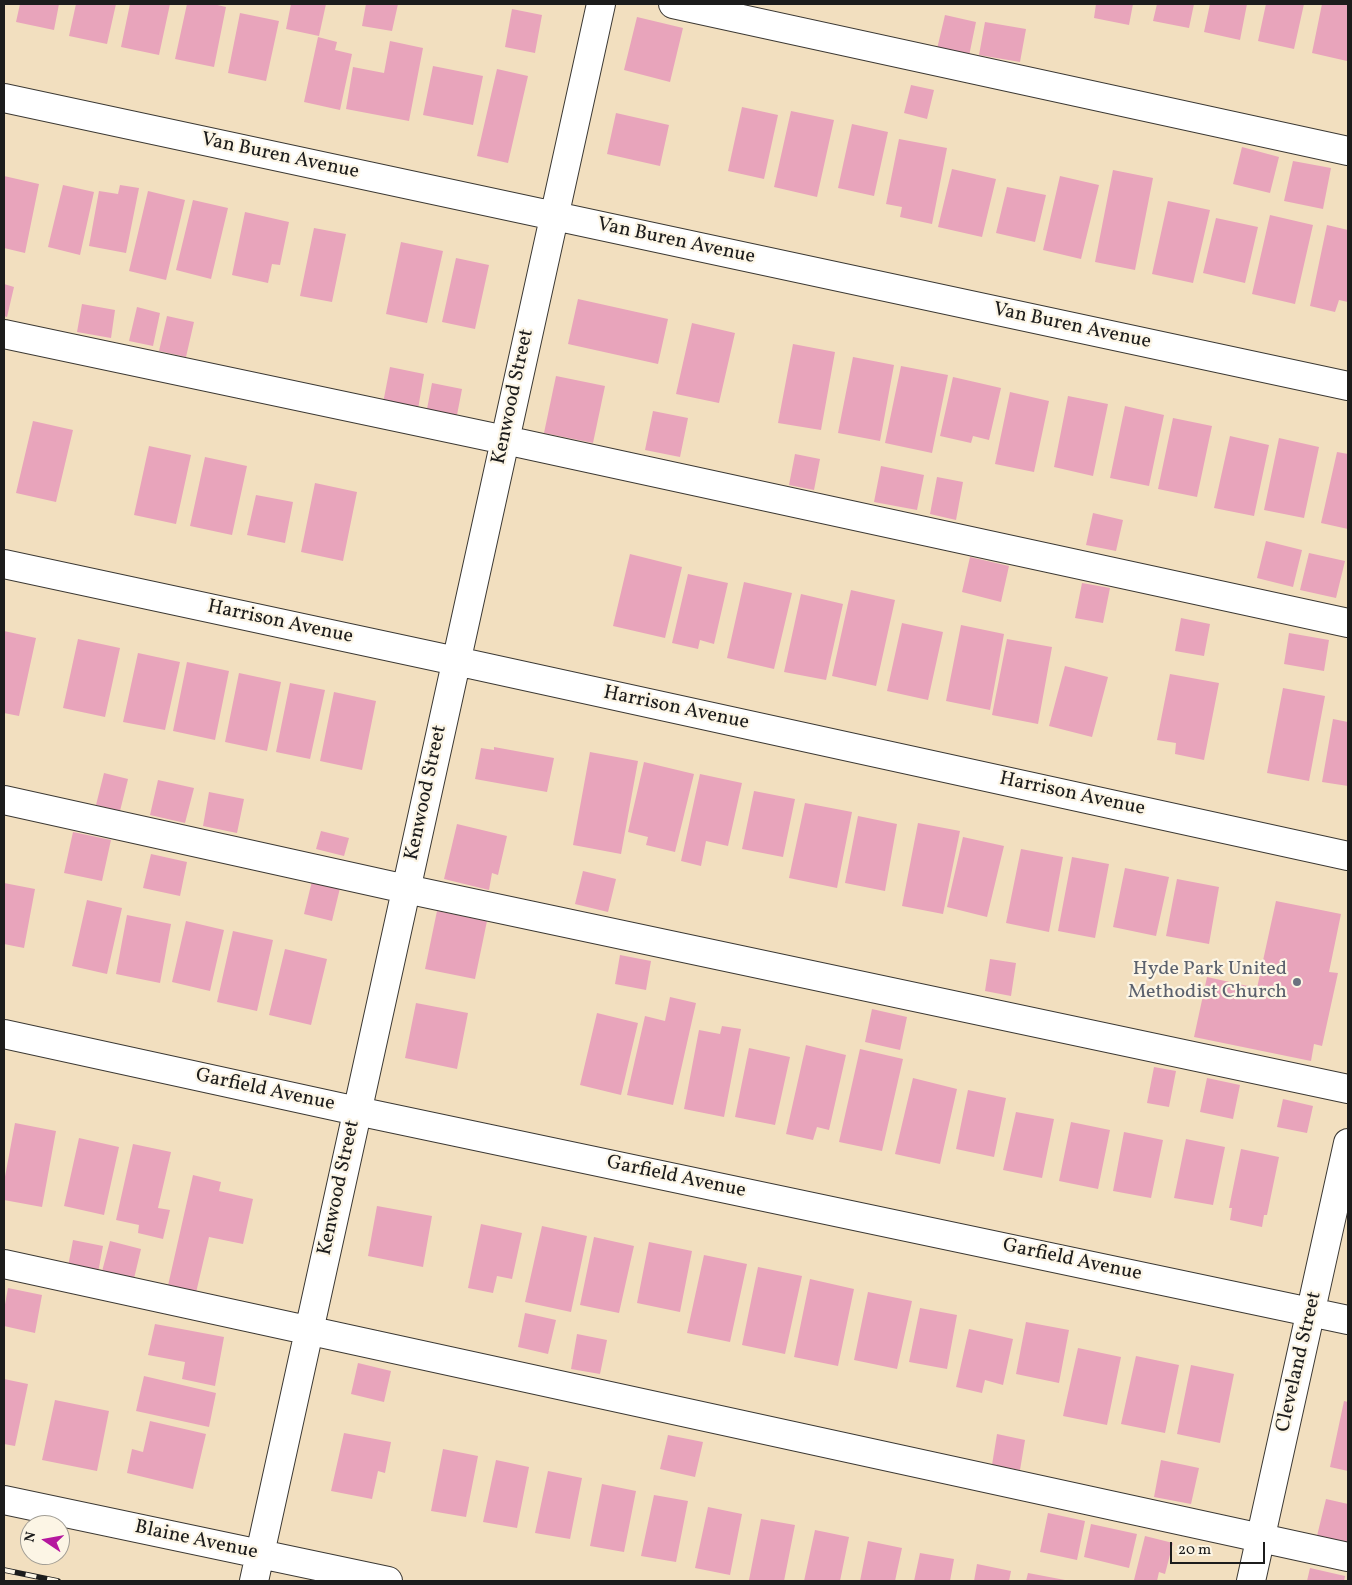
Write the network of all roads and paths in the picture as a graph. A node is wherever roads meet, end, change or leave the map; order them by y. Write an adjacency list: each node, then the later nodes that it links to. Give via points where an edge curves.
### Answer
1 (601, 4): 5 (street, Kenwood Street)
2 (673, 4): 4 (street)
3 (4, 98): 5 (street, Van Buren Avenue)
4 (1348, 151)
5 (554, 216): 7 (street, Van Buren Avenue); 8 (street, Kenwood Street)
6 (4, 334): 8 (street)
7 (1348, 386)
8 (505, 440): 10 (street); 11 (street, Kenwood Street)
9 (4, 564): 11 (street, Harrison Avenue)
10 (1348, 623)
11 (456, 661): 13 (street, Harrison Avenue); 14 (street, Kenwood Street)
12 (4, 800): 14 (street)
13 (1348, 856)
14 (406, 890): 16 (street); 17 (street, Kenwood Street)
15 (4, 1034): 17 (street, Garfield Avenue)
16 (1348, 1089)
17 (357, 1111): 20 (street, Garfield Avenue); 22 (street, Kenwood Street)
18 (1348, 1143): 20 (street, Cleveland Street)
19 (4, 1264): 22 (street)
20 (1311, 1312): 21 (street, Garfield Avenue); 24 (street, Cleveland Street)
21 (1348, 1320)
22 (309, 1332): 24 (street); 25 (street, Kenwood Street)
23 (4, 1500): 25 (street, Blaine Avenue)
24 (1260, 1538): 26 (street); 29 (street, Cleveland Street)
25 (260, 1554): 27 (street, Kenwood Street); 28 (street, Blaine Avenue)
26 (1348, 1557)
27 (254, 1581)
28 (388, 1581)
29 (1251, 1581)

